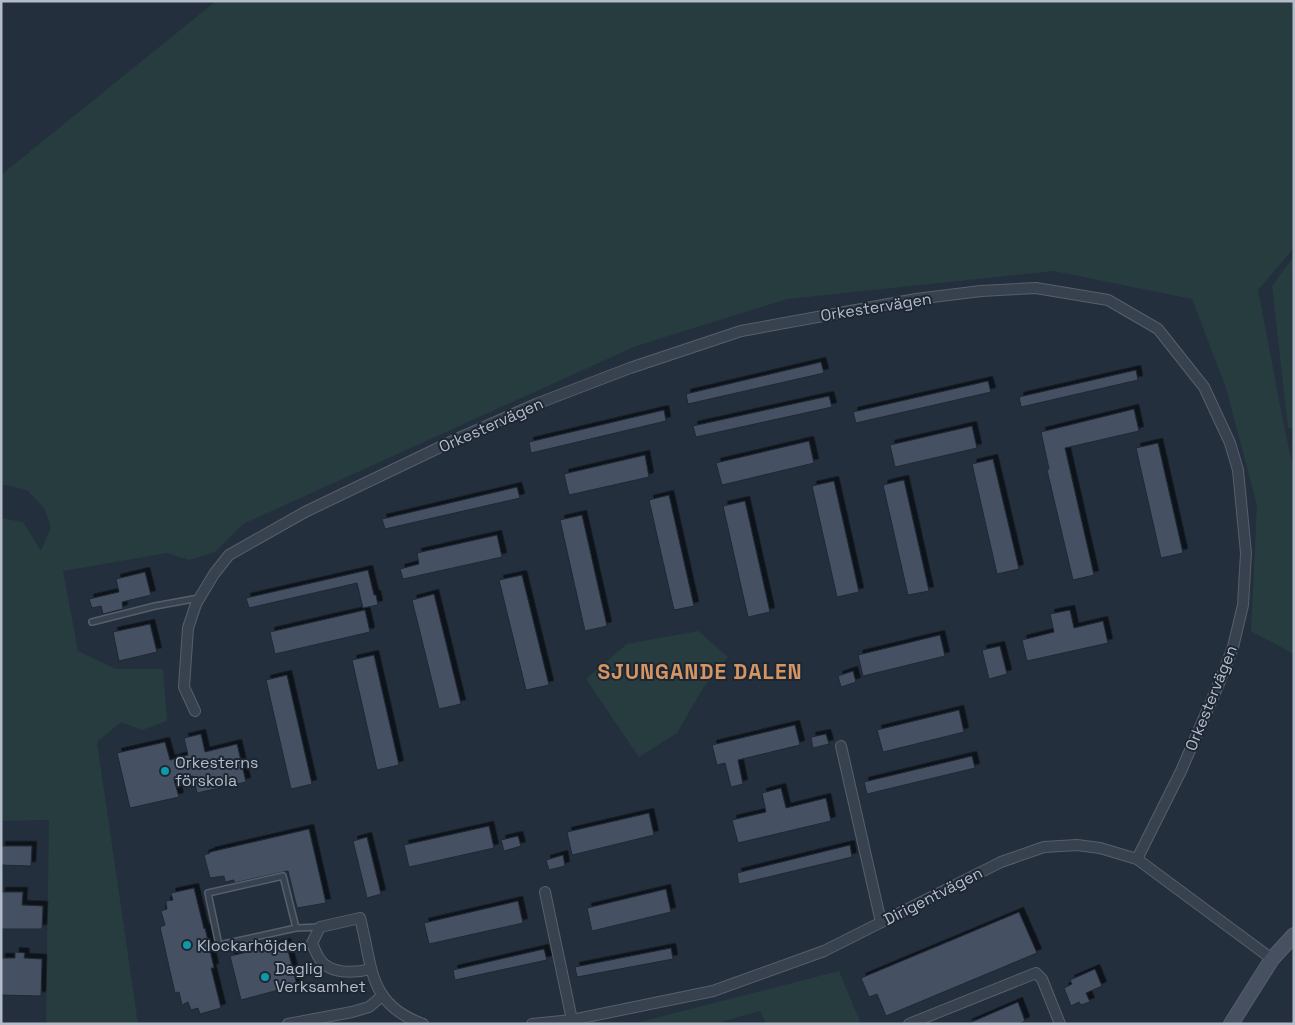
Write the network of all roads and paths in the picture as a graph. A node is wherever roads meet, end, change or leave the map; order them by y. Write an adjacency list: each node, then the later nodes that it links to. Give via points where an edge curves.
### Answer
1 (200, 598): 2 (lane); 3 (street, Orkestervägen, via 188,628 184,666 184,687); 5 (street, Orkestervägen, via 229,555 305,512 536,404 741,331 837,312 981,291 1036,288 1108,300 1158,329 1204,387 1230,443 1238,470 1246,553 1243,605 1233,647 1184,762)
2 (92, 622)
3 (195, 711)
4 (840, 746): 7 (street)
5 (1137, 859): 7 (street, Dirigentvägen, via 1077,845 1044,847 1001,862); 11 (street, Dirigentvägen)
6 (545, 892): 14 (street)
7 (881, 922): 14 (street, Dirigentvägen, via 824,951 713,991)
8 (320, 927): 9 (lane); 12 (street, via 312,943 319,960 335,971 358,973); 12 (street, via 360,918)
9 (296, 928): 9 (lane, via 219,945 208,893 283,876)
10 (1294, 934): 11 (main road)
11 (1272, 959): 20 (main road)
12 (371, 969): 13 (street)
13 (382, 996): 15 (street, via 369,1008); 16 (street, via 406,1018)
14 (572, 1020): 17 (street, Dirigentvägen)
15 (288, 1024)
16 (423, 1024)
17 (532, 1024)
18 (909, 1024): 19 (street, via 1036,973 1042,979)
19 (1060, 1024)
20 (1231, 1024)

